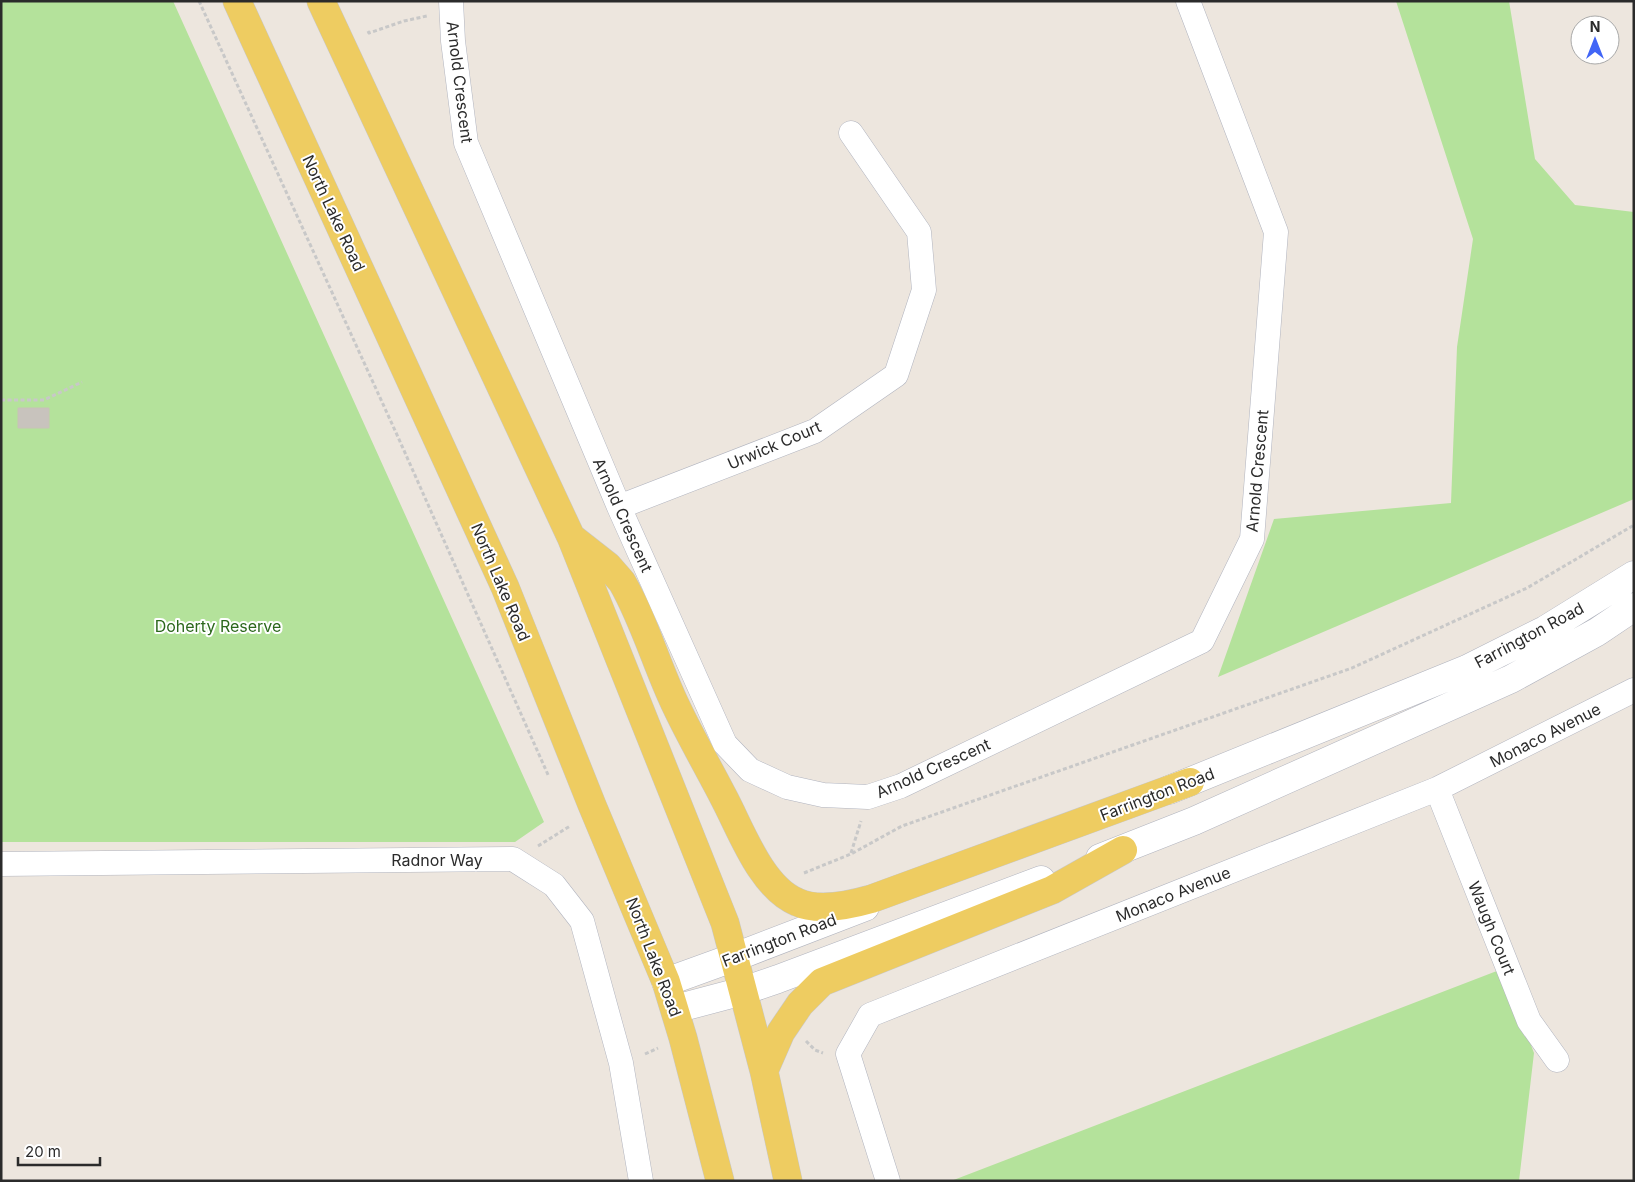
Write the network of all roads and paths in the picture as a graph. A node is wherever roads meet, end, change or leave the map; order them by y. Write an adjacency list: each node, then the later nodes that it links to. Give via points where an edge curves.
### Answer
1 (199, 1): 16 (path)
2 (237, 1): 27 (main road, North Lake Road, via 505,587)
3 (321, 1): 12 (main road)
4 (1188, 1): 19 (street, Arnold Crescent, via 1276,232 1252,539 1202,641 901,786)
5 (451, 6): 6 (path, via 369,33); 10 (street, Arnold Crescent, via 466,143)
6 (365, 25)
7 (851, 133): 10 (street, Urwick Court, via 919,232 924,290 896,375 815,431)
8 (82, 382): 9 (path, via 44,400)
9 (1, 400)
10 (618, 507): 19 (street, Arnold Crescent, via 725,744 750,770 787,787 823,795)
11 (1634, 525): 22 (path, via 1527,588 1352,668 902,826)
12 (571, 538): 25 (main road, via 608,566 622,582 675,703 750,853); 26 (main road, via 725,923)
13 (1634, 575): 17 (main road, Farrington Road, via 1545,630 1467,669)
14 (1634, 606): 21 (main road, Farrington Road, via 1597,632 1511,679)
15 (1634, 690): 18 (street, Monaco Avenue)
16 (551, 782)
17 (1190, 782): 25 (main road, via 871,899 821,907 797,903); 26 (main road, Farrington Road)
18 (1437, 790): 31 (street, Waugh Court, via 1529,1021); 37 (street, Monaco Avenue, via 870,1015 848,1054)
19 (868, 797): 22 (path)
20 (567, 818): 23 (path, via 571,827)
21 (1124, 850): 28 (main road, Farrington Road); 33 (main road, via 1052,890 822,982 800,1004 781,1032)
22 (851, 854): 25 (path, via 798,875)
23 (513, 859): 24 (street, Radnor Way); 32 (street, via 554,885 582,921)
24 (1, 864)
25 (778, 890)
26 (735, 958): 27 (main road, Farrington Road); 28 (main road)
27 (666, 982): 29 (main road, North Lake Road)
28 (743, 991): 29 (main road, Farrington Road); 33 (main road)
29 (674, 1009): 30 (main road, North Lake Road)
30 (684, 1038): 32 (path); 35 (main road, North Lake Road)
31 (1557, 1060)
32 (621, 1063): 34 (street)
33 (764, 1071): 36 (main road)
34 (641, 1181)
35 (720, 1181)
36 (788, 1181)
37 (888, 1181)

